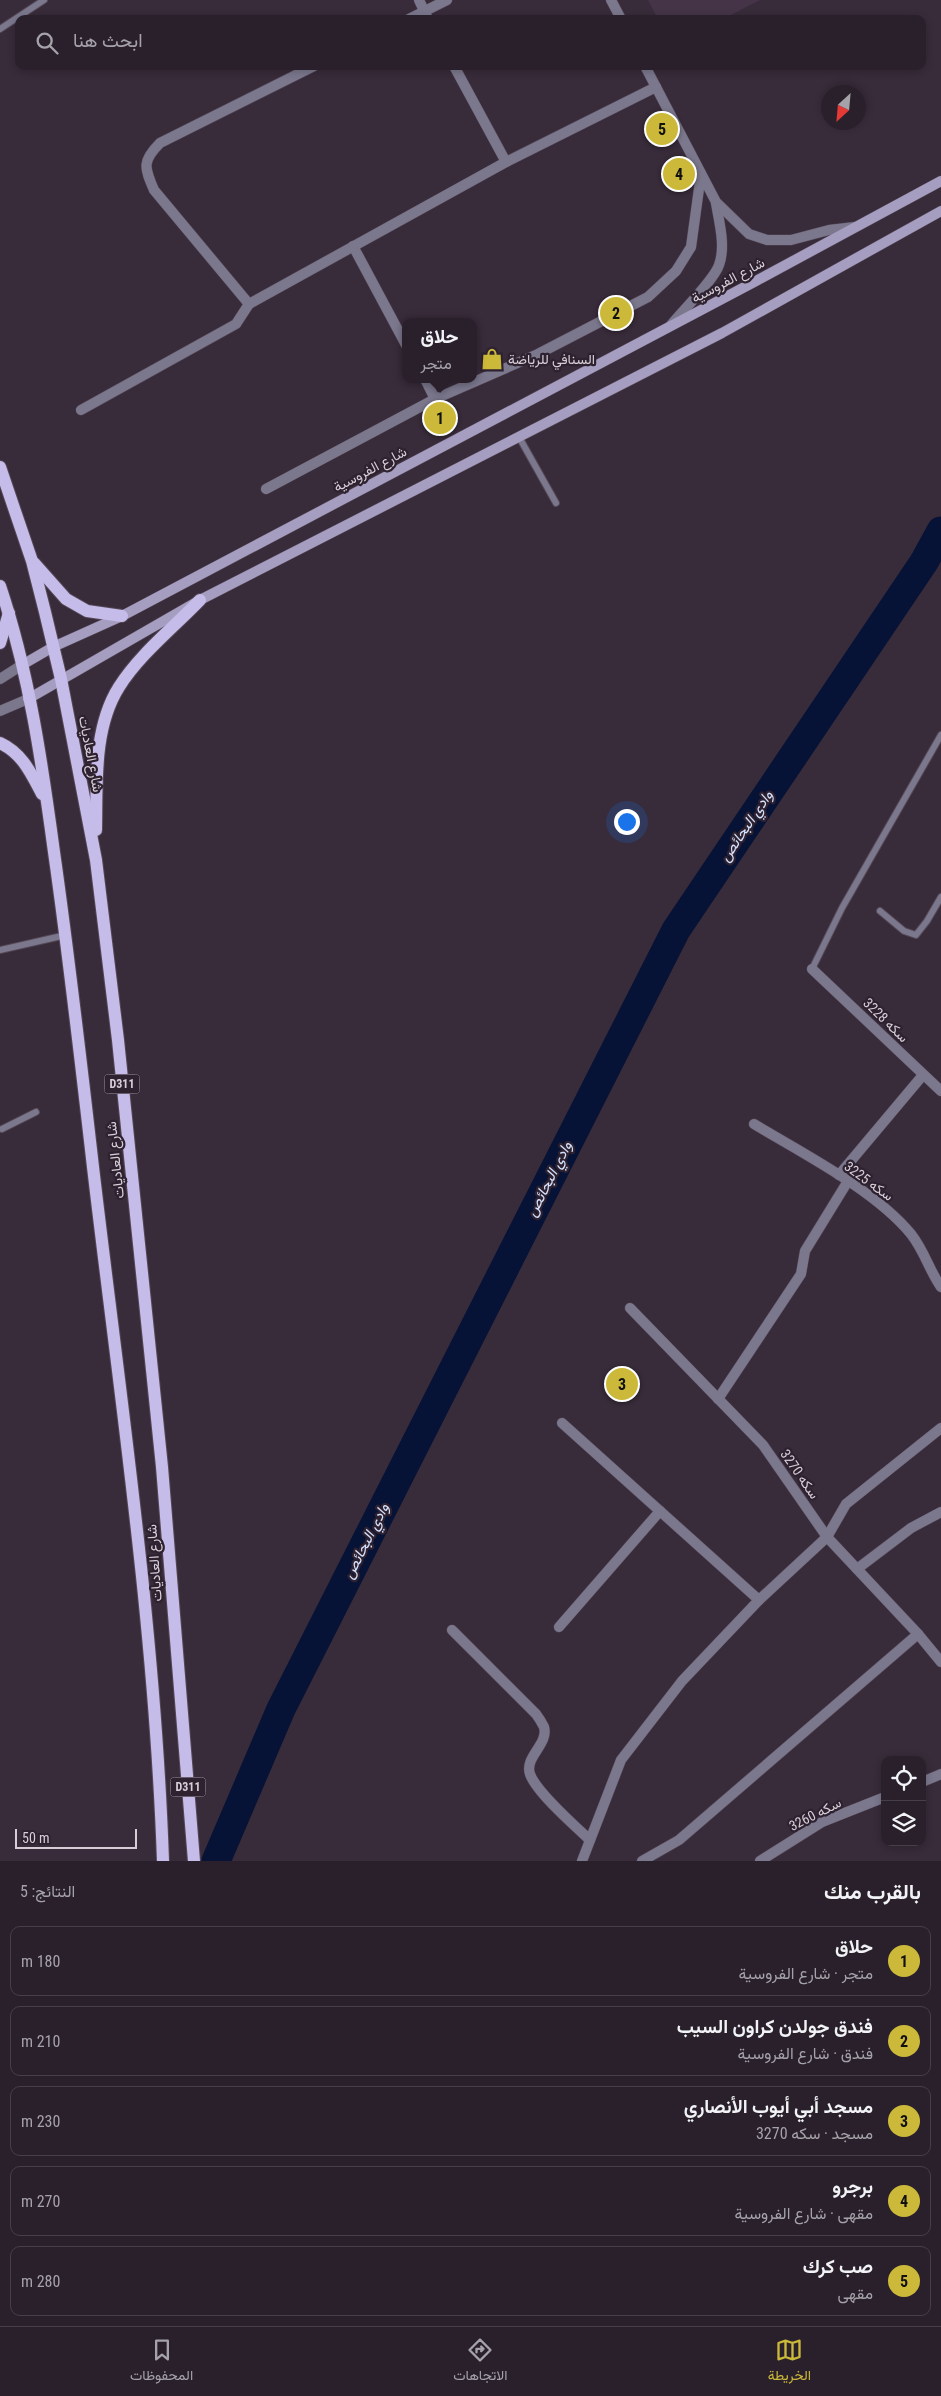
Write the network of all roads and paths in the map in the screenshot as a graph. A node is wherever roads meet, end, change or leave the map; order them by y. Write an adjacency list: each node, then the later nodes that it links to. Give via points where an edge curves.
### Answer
1 (44, 0): 5 (lane)
2 (419, 0): 6 (street)
3 (447, 0): 6 (street)
4 (611, 0): 7 (street)
5 (23, 15)
6 (426, 15)
7 (619, 15)
8 (15, 20): 9 (lane)
9 (0, 28)
10 (306, 70): 21 (street, via 160,143 147,156 146,172 154,190)
11 (456, 70): 14 (street)
12 (647, 70): 13 (street)
13 (656, 87): 14 (street); 15 (street)
14 (506, 162): 20 (street)
15 (701, 174): 17 (street); 24 (street, via 691,247 676,271 648,297 538,354)
16 (941, 181): 19 (main road, شارع الفروسية)
17 (716, 202): 19 (street, via 748,234 766,240 791,240); 22 (street, via 722,243 720,264 712,279)
18 (941, 211): 29 (main road, via 722,333)
19 (855, 227): 22 (main road, شارع الفروسية)
20 (353, 246): 21 (street); 23 (street)
21 (249, 304): 28 (street, via 236,324)
22 (671, 325): 37 (main road, شارع الفروسية)
23 (402, 338)
24 (477, 381)
25 (427, 383): 27 (street)
26 (472, 383): 27 (street)
27 (435, 399): 31 (street)
28 (81, 410)
29 (520, 437): 32 (lane); 35 (main road)
30 (0, 467): 33 (main road, شارع العاديات / D311)
31 (266, 489)
32 (556, 503)
33 (32, 561): 37 (main road, via 66,599 88,610); 39 (main road, شارع العاديات / D311)
34 (0, 586): 36 (main road, شارع العاديات / D311)
35 (200, 600): 42 (main road); 48 (main road, via 136,666 118,688 108,710 100,745)
36 (9, 613): 38 (main road); 40 (main road, شارع العاديات / D311)
37 (122, 616): 39 (main road, شارع الفروسية)
38 (0, 642)
39 (52, 647): 40 (main road, شارع الفروسية); 42 (main road, شارع العاديات / D311)
40 (22, 665): 41 (street); 43 (main road, شارع العاديات / D311)
41 (0, 679)
42 (62, 679): 43 (main road); 48 (main road, شارع العاديات / D311)
43 (28, 698): 44 (street); 47 (main road, شارع العاديات / D311)
44 (0, 711)
45 (941, 735): 53 (lane, via 842,908)
46 (0, 743): 47 (main road, via 26,764)
47 (48, 804): 51 (main road, شارع العاديات / D311)
48 (96, 860): 79 (main road, شارع العاديات / D311, via 162,1468)
49 (941, 897): 50 (lane, via 916,934 904,931)
50 (880, 911)
51 (66, 934): 52 (lane); 78 (main road, شارع العاديات / D311, via 148,1629)
52 (0, 950)
53 (812, 969): 54 (street, سكه 3228)
54 (923, 1075): 55 (street, سكه 3228); 59 (street)
55 (941, 1091)
56 (36, 1112): 58 (lane)
57 (754, 1124): 59 (street, سكه 3225)
58 (2, 1129)
59 (843, 1178): 60 (street, سكه 3225, via 910,1232 925,1252); 62 (street, via 805,1251 801,1274)
60 (941, 1286)
61 (630, 1308): 62 (street, سكه 3270)
62 (718, 1399): 67 (street, سكه 3270, via 763,1445)
63 (562, 1423): 65 (street)
64 (941, 1428): 67 (street, via 846,1504)
65 (660, 1510): 69 (street); 70 (street)
66 (941, 1512): 68 (street, via 911,1528)
67 (827, 1537): 68 (street, سكه 3270); 69 (street)
68 (857, 1569): 72 (street, سكه 3270)
69 (759, 1600): 77 (street, via 682,1681 621,1760)
70 (560, 1627)
71 (452, 1630): 77 (street, via 536,1714 545,1729 543,1740 530,1762 530,1774 539,1789)
72 (918, 1634): 73 (street, سكه 3270); 81 (street, via 678,1840)
73 (941, 1662)
74 (941, 1774): 75 (street)
75 (926, 1780)
76 (881, 1799): 82 (street, سكه 3260, via 822,1822)
77 (590, 1840): 80 (street)
78 (163, 1861)
79 (194, 1861)
80 (582, 1861)
81 (642, 1861)
82 (760, 1861)

